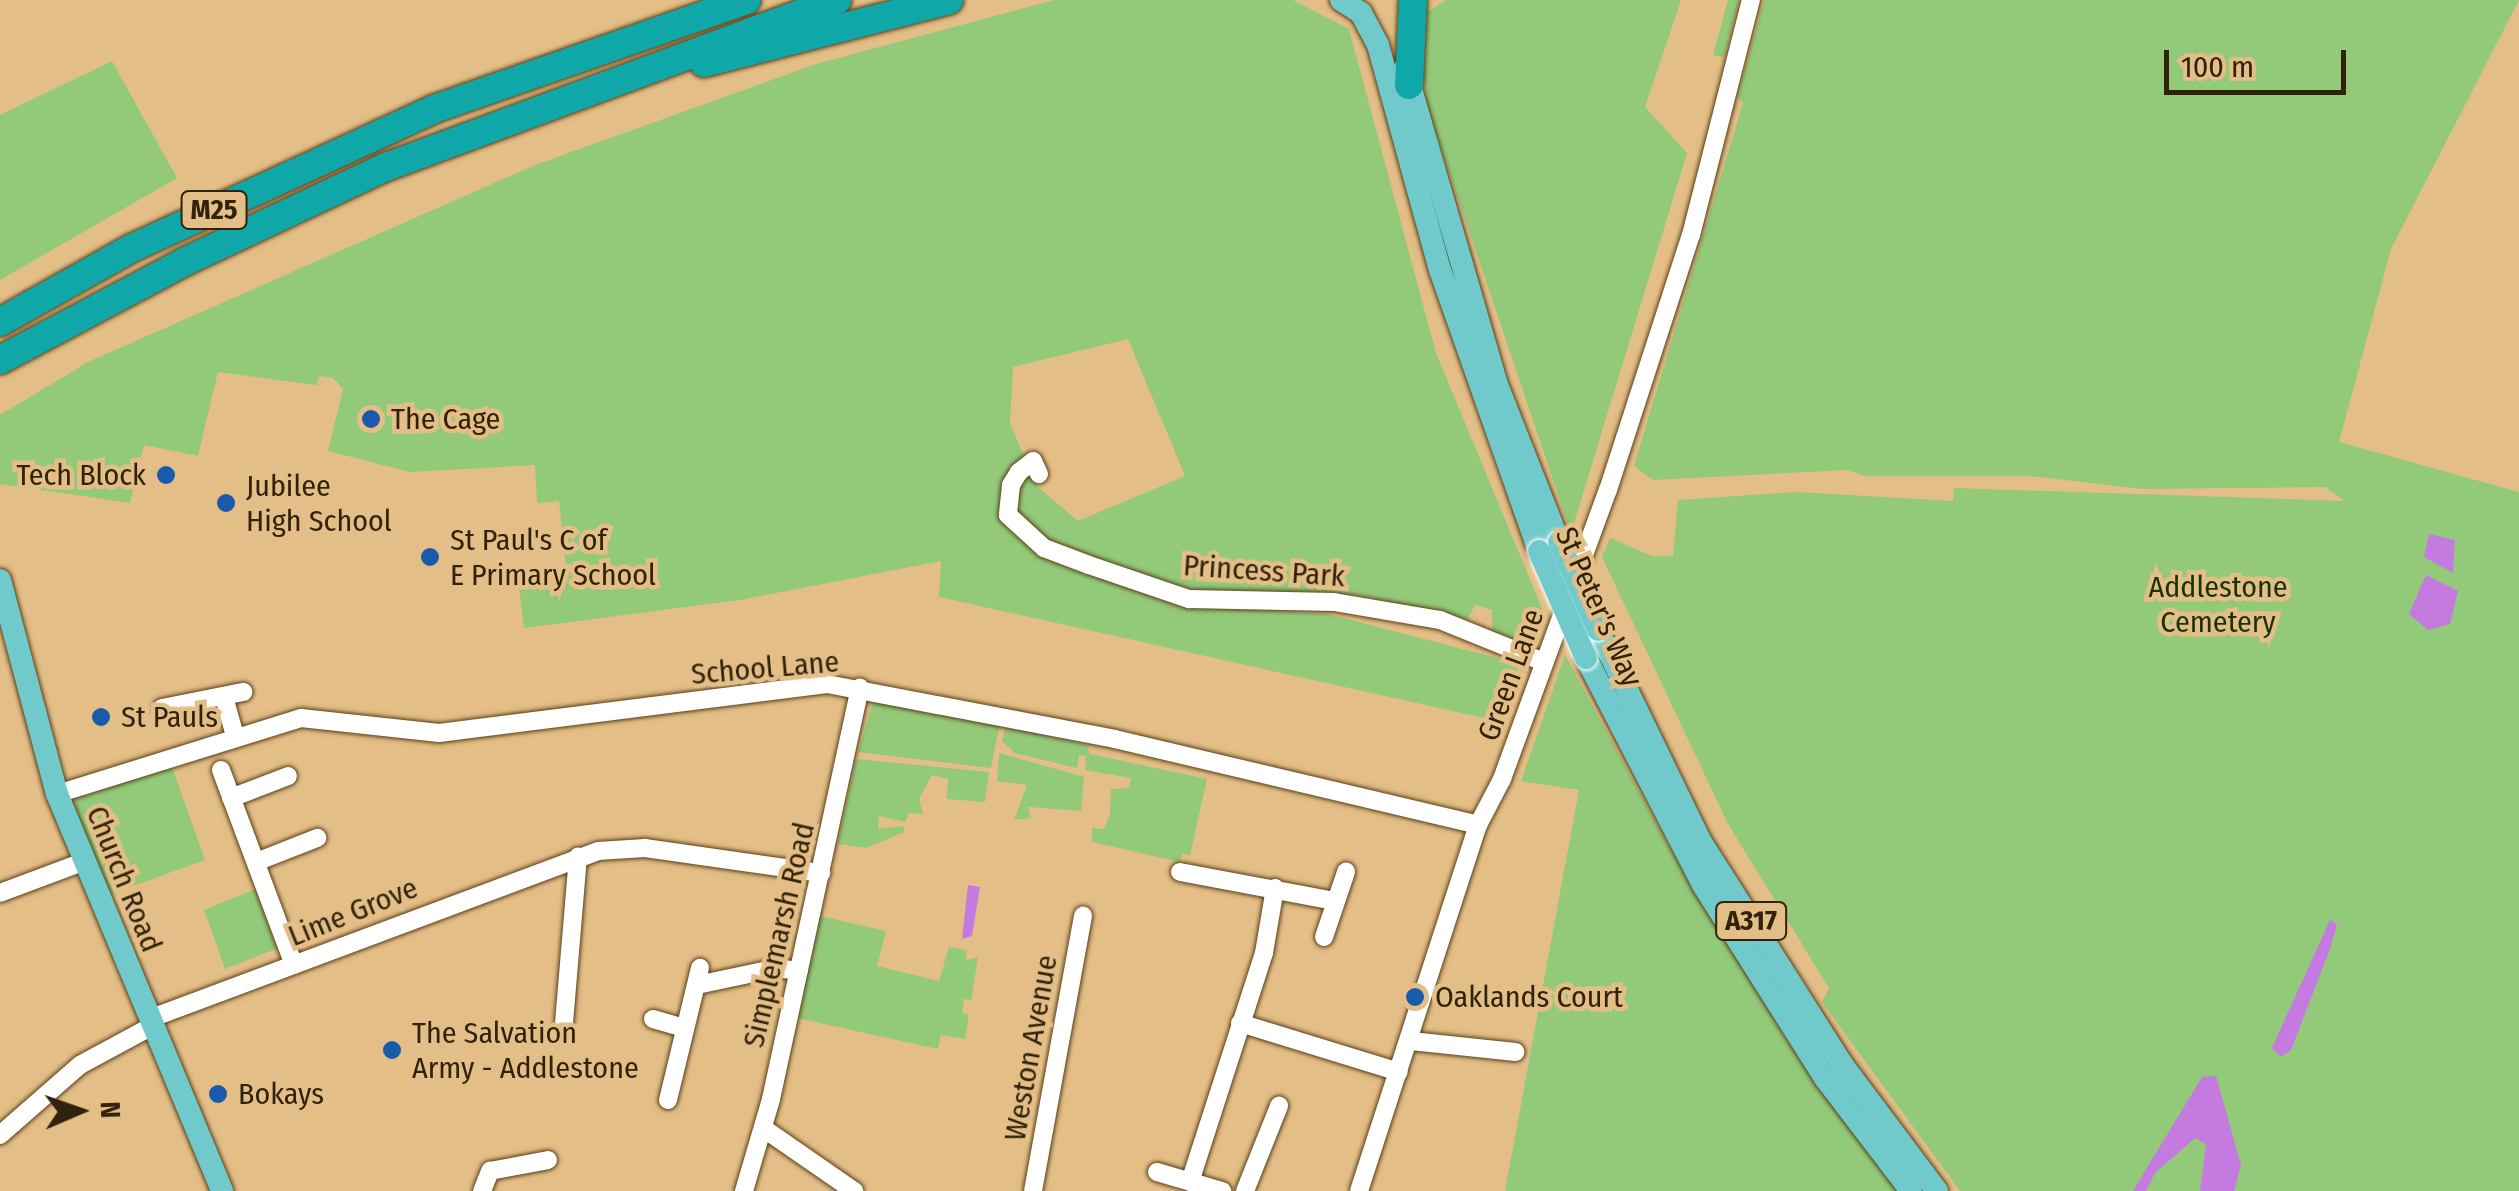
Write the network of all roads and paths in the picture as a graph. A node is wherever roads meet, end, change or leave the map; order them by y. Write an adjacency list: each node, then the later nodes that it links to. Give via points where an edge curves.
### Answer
1 (692, 0): 9 (highway, M25)
2 (747, 0): 9 (highway, M25)
3 (837, 0): 10 (highway, M25)
4 (949, 0): 10 (highway, M25, via 695,65)
5 (1341, 0): 15 (main road, St Peter's Way / A317, via 1361,13 1378,45 1440,270)
6 (1402, 0): 11 (main road, St Peter's Way / A317, via 1400,45)
7 (1413, 0): 11 (highway)
8 (1752, 0): 17 (street, Green Lane, via 1691,234)
9 (590, 52): 12 (highway, M25, via 434,108 132,248)
10 (623, 76): 13 (highway, M25, via 386,167)
11 (1409, 85): 15 (main road, St Peter's Way / A317)
12 (0, 322)
13 (0, 360)
14 (1038, 474): 17 (street, Princess Park, via 1032,461 1011,484 1008,515 1044,548 1089,566 1188,599 1334,602 1440,620)
15 (1549, 546): 65 (main road, St Peter's Way / A317, bridge, via 1586,658 1703,885 1825,1078); 66 (main road, St Peter's Way / A317, bridge, via 1598,630 1701,842 1841,1063)
16 (0, 583): 25 (main road, Church Road)
17 (1544, 662): 27 (street, Green Lane, via 1502,780)
18 (860, 688): 22 (street, School Lane, via 769,690 439,733 300,718); 27 (street, School Lane, via 1115,739); 34 (street, Simplemarsh Road)
19 (243, 692): 20 (street)
20 (224, 698): 21 (street); 22 (street)
21 (162, 708)
22 (236, 736): 25 (street, School Lane)
23 (221, 770): 26 (street)
24 (288, 776): 26 (street)
25 (56, 794): 30 (main road, Church Road)
26 (231, 798): 31 (street)
27 (1478, 825): 47 (street, Green Lane)
28 (317, 838): 31 (street)
29 (578, 857): 34 (street, Lime Grove, via 646,848); 40 (street, Lime Grove); 44 (street)
30 (83, 862): 36 (street); 43 (main road, Church Road)
31 (256, 862): 40 (street)
32 (1180, 872): 35 (street)
33 (1346, 872): 37 (street)
34 (822, 873): 41 (street, Simplemarsh Road)
35 (1275, 888): 37 (street); 45 (street, via 1264,954)
36 (0, 893)
37 (1335, 901): 39 (street)
38 (1083, 915): 61 (street, Weston Avenue)
39 (1324, 937)
40 (294, 964): 43 (street, Lime Grove)
41 (799, 971): 46 (street, via 699,976); 52 (street, Simplemarsh Road)
42 (653, 1019): 46 (street)
43 (150, 1022): 53 (street, Lime Grove, via 80,1065); 57 (main road, Church Road)
44 (565, 1023)
45 (1240, 1023): 49 (street); 56 (street)
46 (684, 1028): 50 (street)
47 (1410, 1041): 48 (street); 49 (street, Green Lane)
48 (1515, 1052)
49 (1399, 1072): 64 (street, Green Lane)
50 (668, 1100)
51 (1279, 1106): 63 (street)
52 (763, 1128): 59 (street, Simplemarsh Road); 60 (street)
53 (0, 1135)
54 (548, 1160): 58 (street, via 490,1170)
55 (1157, 1172): 56 (street)
56 (1190, 1182): 62 (street)
57 (222, 1191)
58 (482, 1191)
59 (744, 1191)
60 (854, 1191)
61 (1033, 1191)
62 (1222, 1191)
63 (1245, 1191)
64 (1359, 1191)
65 (1911, 1191)
66 (1937, 1191)

